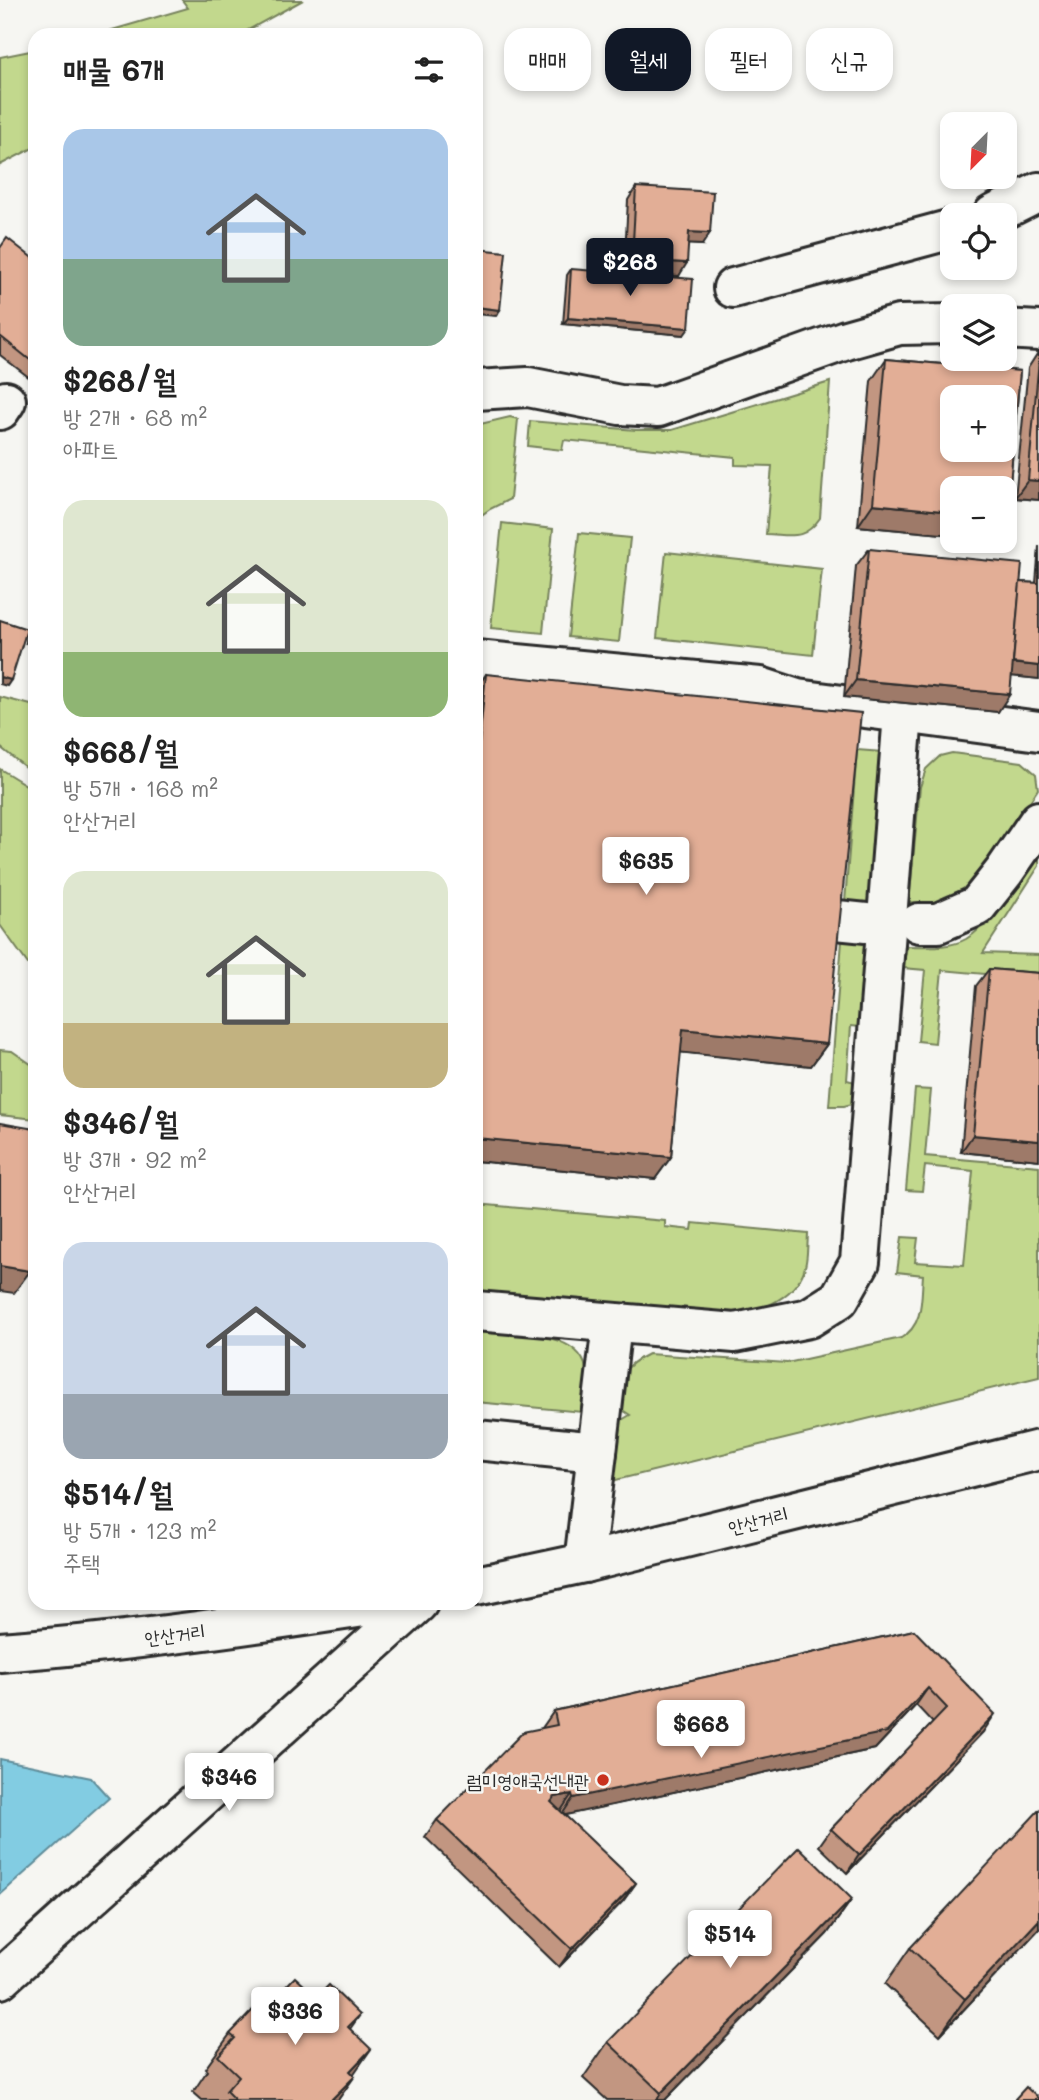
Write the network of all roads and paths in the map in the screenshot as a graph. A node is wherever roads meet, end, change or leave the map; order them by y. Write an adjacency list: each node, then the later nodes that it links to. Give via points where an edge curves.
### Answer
1 (1039, 192): 2 (main road)
2 (1017, 203)
3 (940, 232): 4 (main road)
4 (733, 288)
5 (940, 324): 8 (main road, via 899,325 846,340 658,407 620,405 528,387)
6 (1017, 330): 7 (main road)
7 (1039, 331)
8 (483, 390)
9 (483, 661): 10 (main road, via 760,687 797,699)
10 (903, 714): 11 (main road); 17 (main road, via 860,1262 839,1299 809,1318 735,1333)
11 (1039, 731)
12 (1039, 821): 15 (main road, via 977,906 937,923)
13 (827, 919): 14 (main road)
14 (866, 923)
15 (919, 923)
16 (483, 1312): 17 (main road)
17 (612, 1324): 20 (main road)
18 (483, 1441): 20 (main road)
19 (1039, 1450): 21 (main road, 안산거리)
20 (597, 1452): 21 (main road)
21 (584, 1563): 22 (main road, 안산거리)
22 (483, 1585)
23 (346, 1610): 25 (main road, 안산거리, via 238,1627)
24 (410, 1610): 26 (main road)
25 (0, 1652)
26 (0, 1979)

